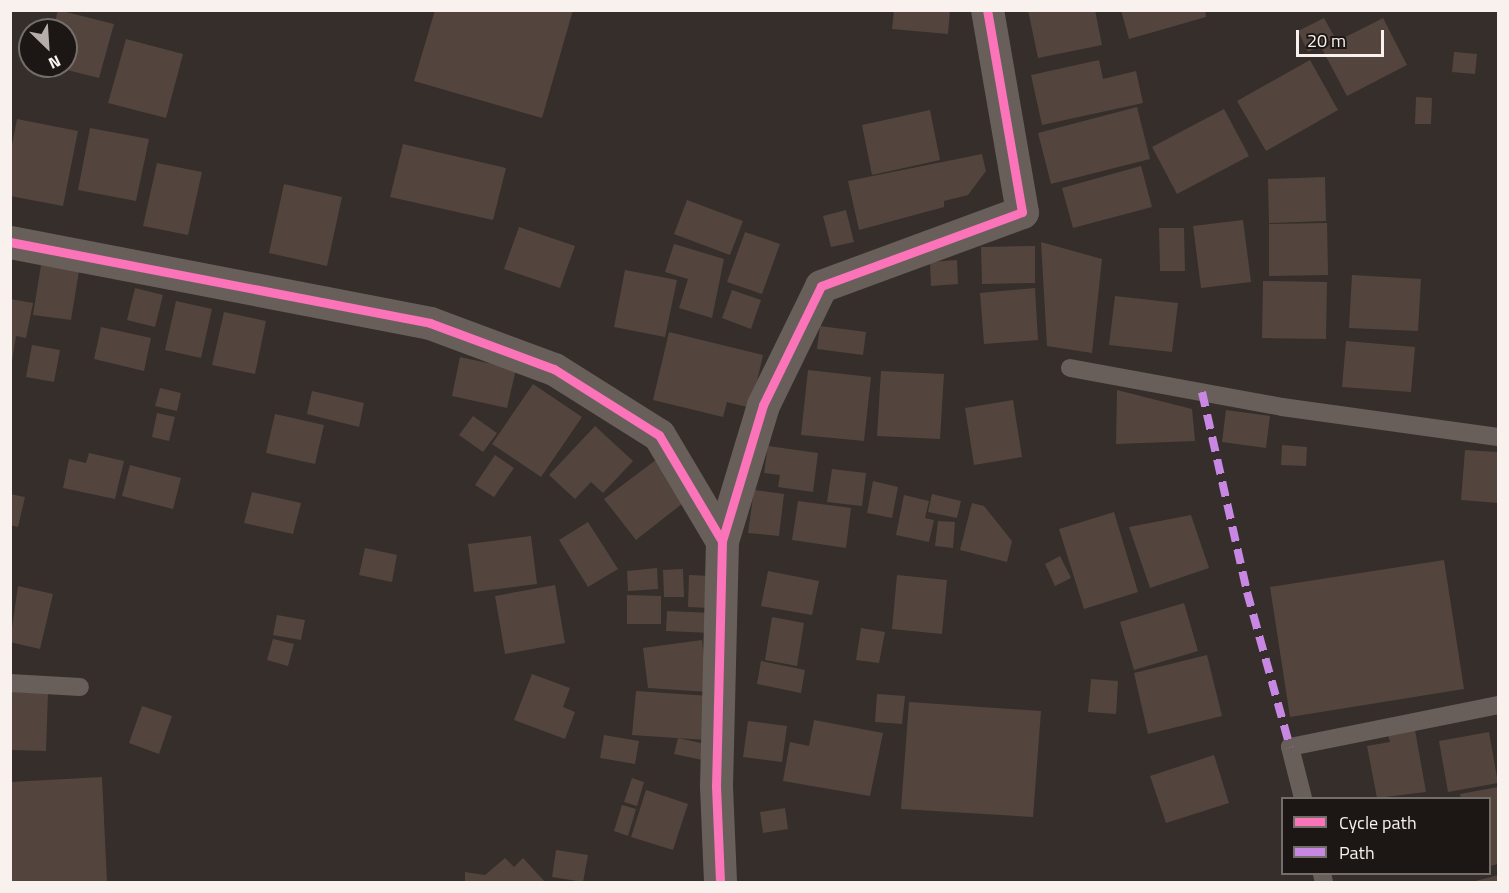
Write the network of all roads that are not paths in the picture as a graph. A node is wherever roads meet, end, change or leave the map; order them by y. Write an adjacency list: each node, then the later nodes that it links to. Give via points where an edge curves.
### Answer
1 (987, 10): 5 (street, via 1022,212 821,286 763,405)
2 (10, 242): 5 (street, via 430,323 554,369 658,435)
3 (1071, 368): 4 (lane, via 1282,407)
4 (1498, 437)
5 (722, 541): 10 (street, via 716,786)
6 (10, 683): 7 (lane)
7 (80, 687)
8 (1498, 705): 9 (lane, via 1290,747)
9 (1303, 797)
10 (720, 882)

